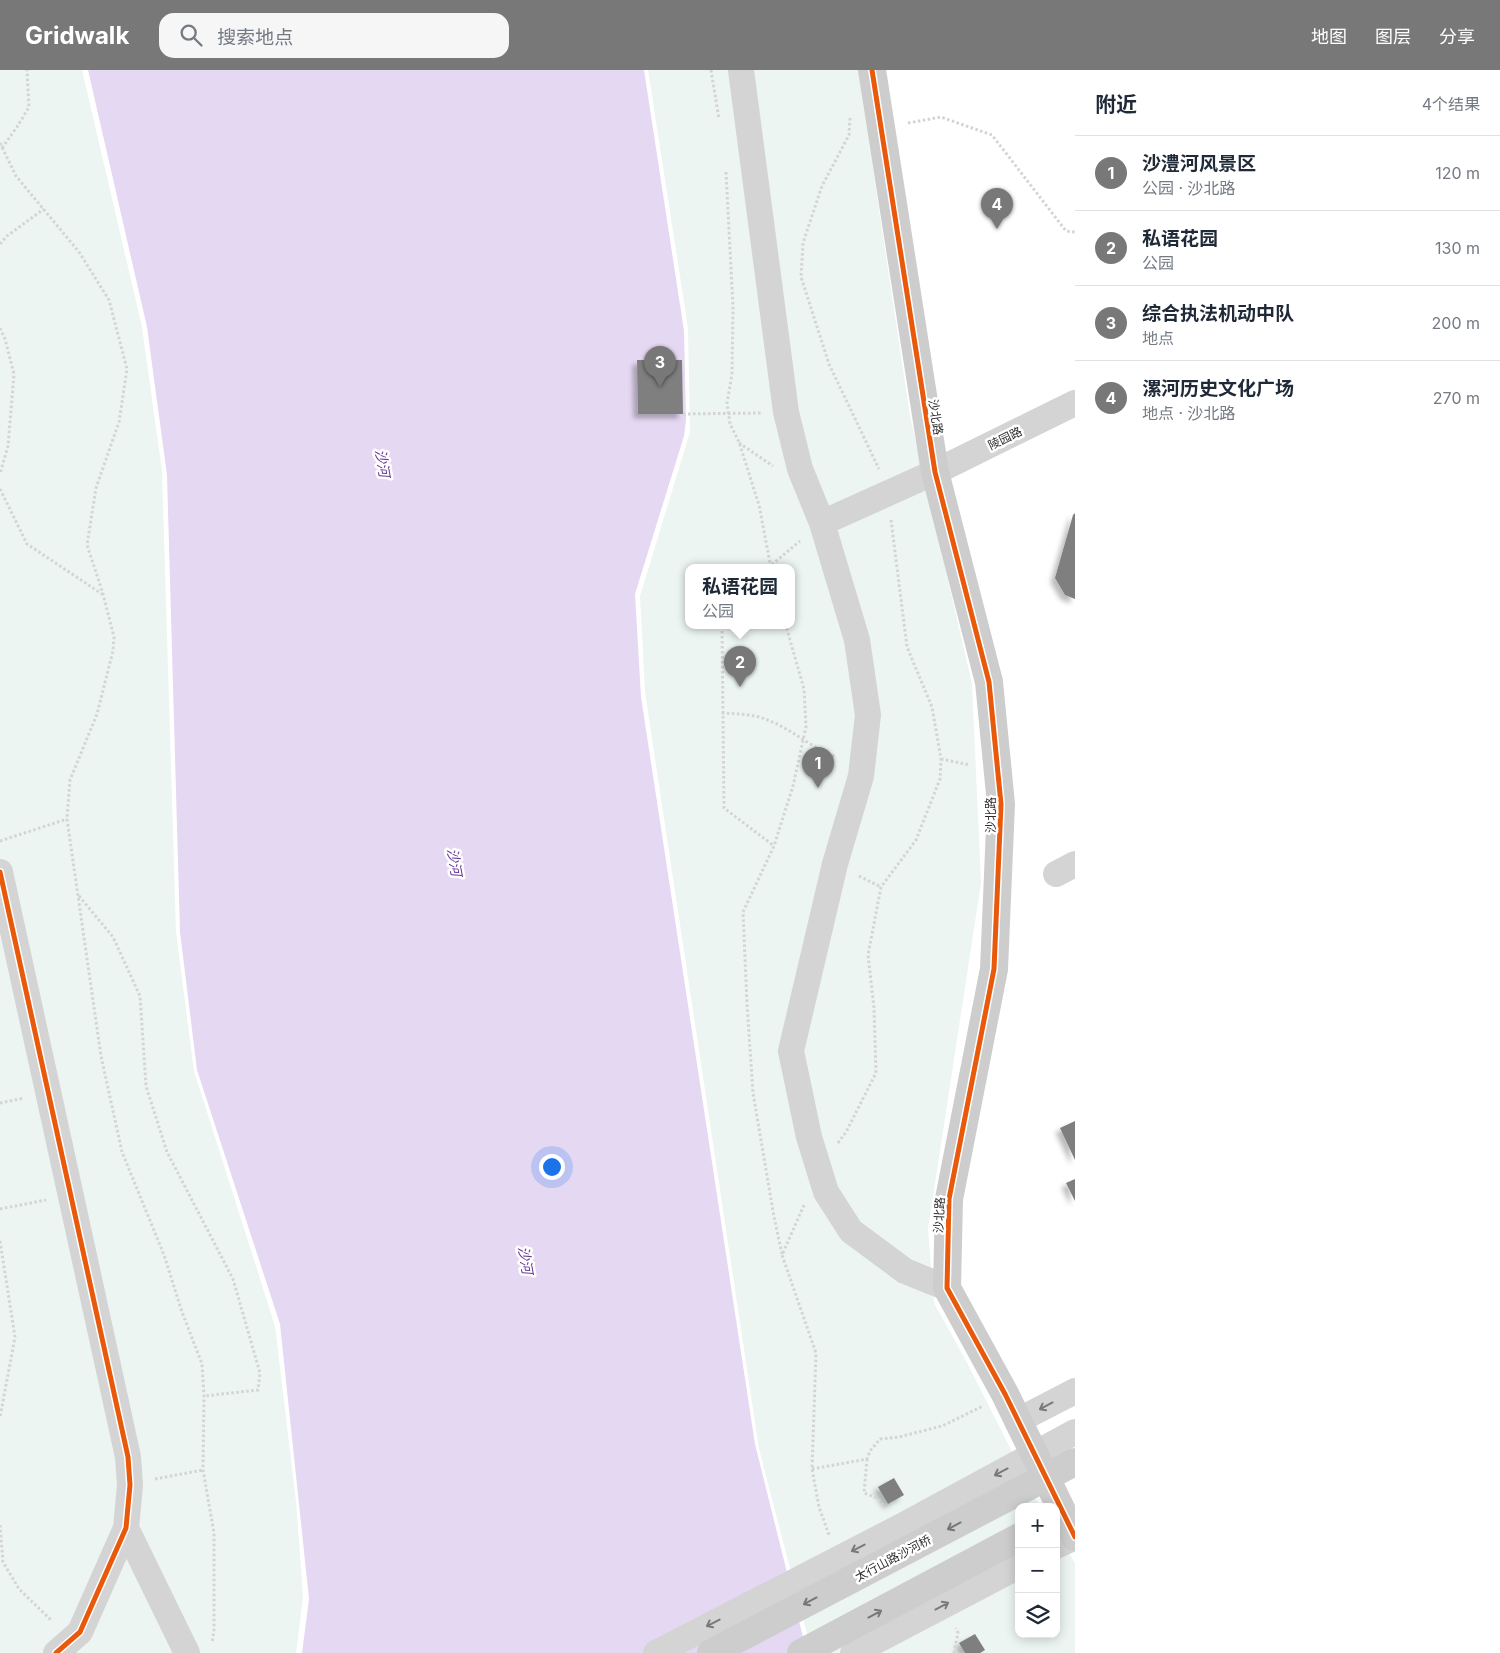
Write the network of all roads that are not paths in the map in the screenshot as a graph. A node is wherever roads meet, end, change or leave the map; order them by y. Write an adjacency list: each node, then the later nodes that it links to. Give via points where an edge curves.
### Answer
1 (741, 70): 5 (street, via 786,412 800,469)
2 (872, 70): 4 (street, 沙北路)
3 (1075, 403): 4 (street, 陵园路)
4 (935, 472): 5 (street, 陵园路); 7 (street, 沙北路, via 989,682 1001,804 994,969 949,1198)
5 (822, 524): 7 (street, via 857,640 868,715 861,776 835,864 791,1051 809,1137 826,1192 851,1231 905,1271)
6 (0, 872): 14 (street, via 128,1457 130,1485)
7 (947, 1288): 9 (street, 沙北路)
8 (1075, 1391): 9 (street, one-way to 9)
9 (1017, 1421): 15 (street, 沙北路)
10 (1075, 1432): 21 (street, one-way to 21)
11 (1075, 1462): 22 (street, 太行山路沙河桥, one-way to 22)
12 (1075, 1507): 13 (street)
13 (1060, 1515)
14 (126, 1528): 19 (street, via 80,1632); 20 (street)
15 (1075, 1537): 17 (street)
16 (1015, 1539): 23 (street, one-way to 16)
17 (1060, 1544)
18 (1015, 1568): 24 (street, one-way to 18)
19 (64, 1646)
20 (187, 1653)
21 (656, 1653)
22 (711, 1653)
23 (801, 1653)
24 (853, 1653)

